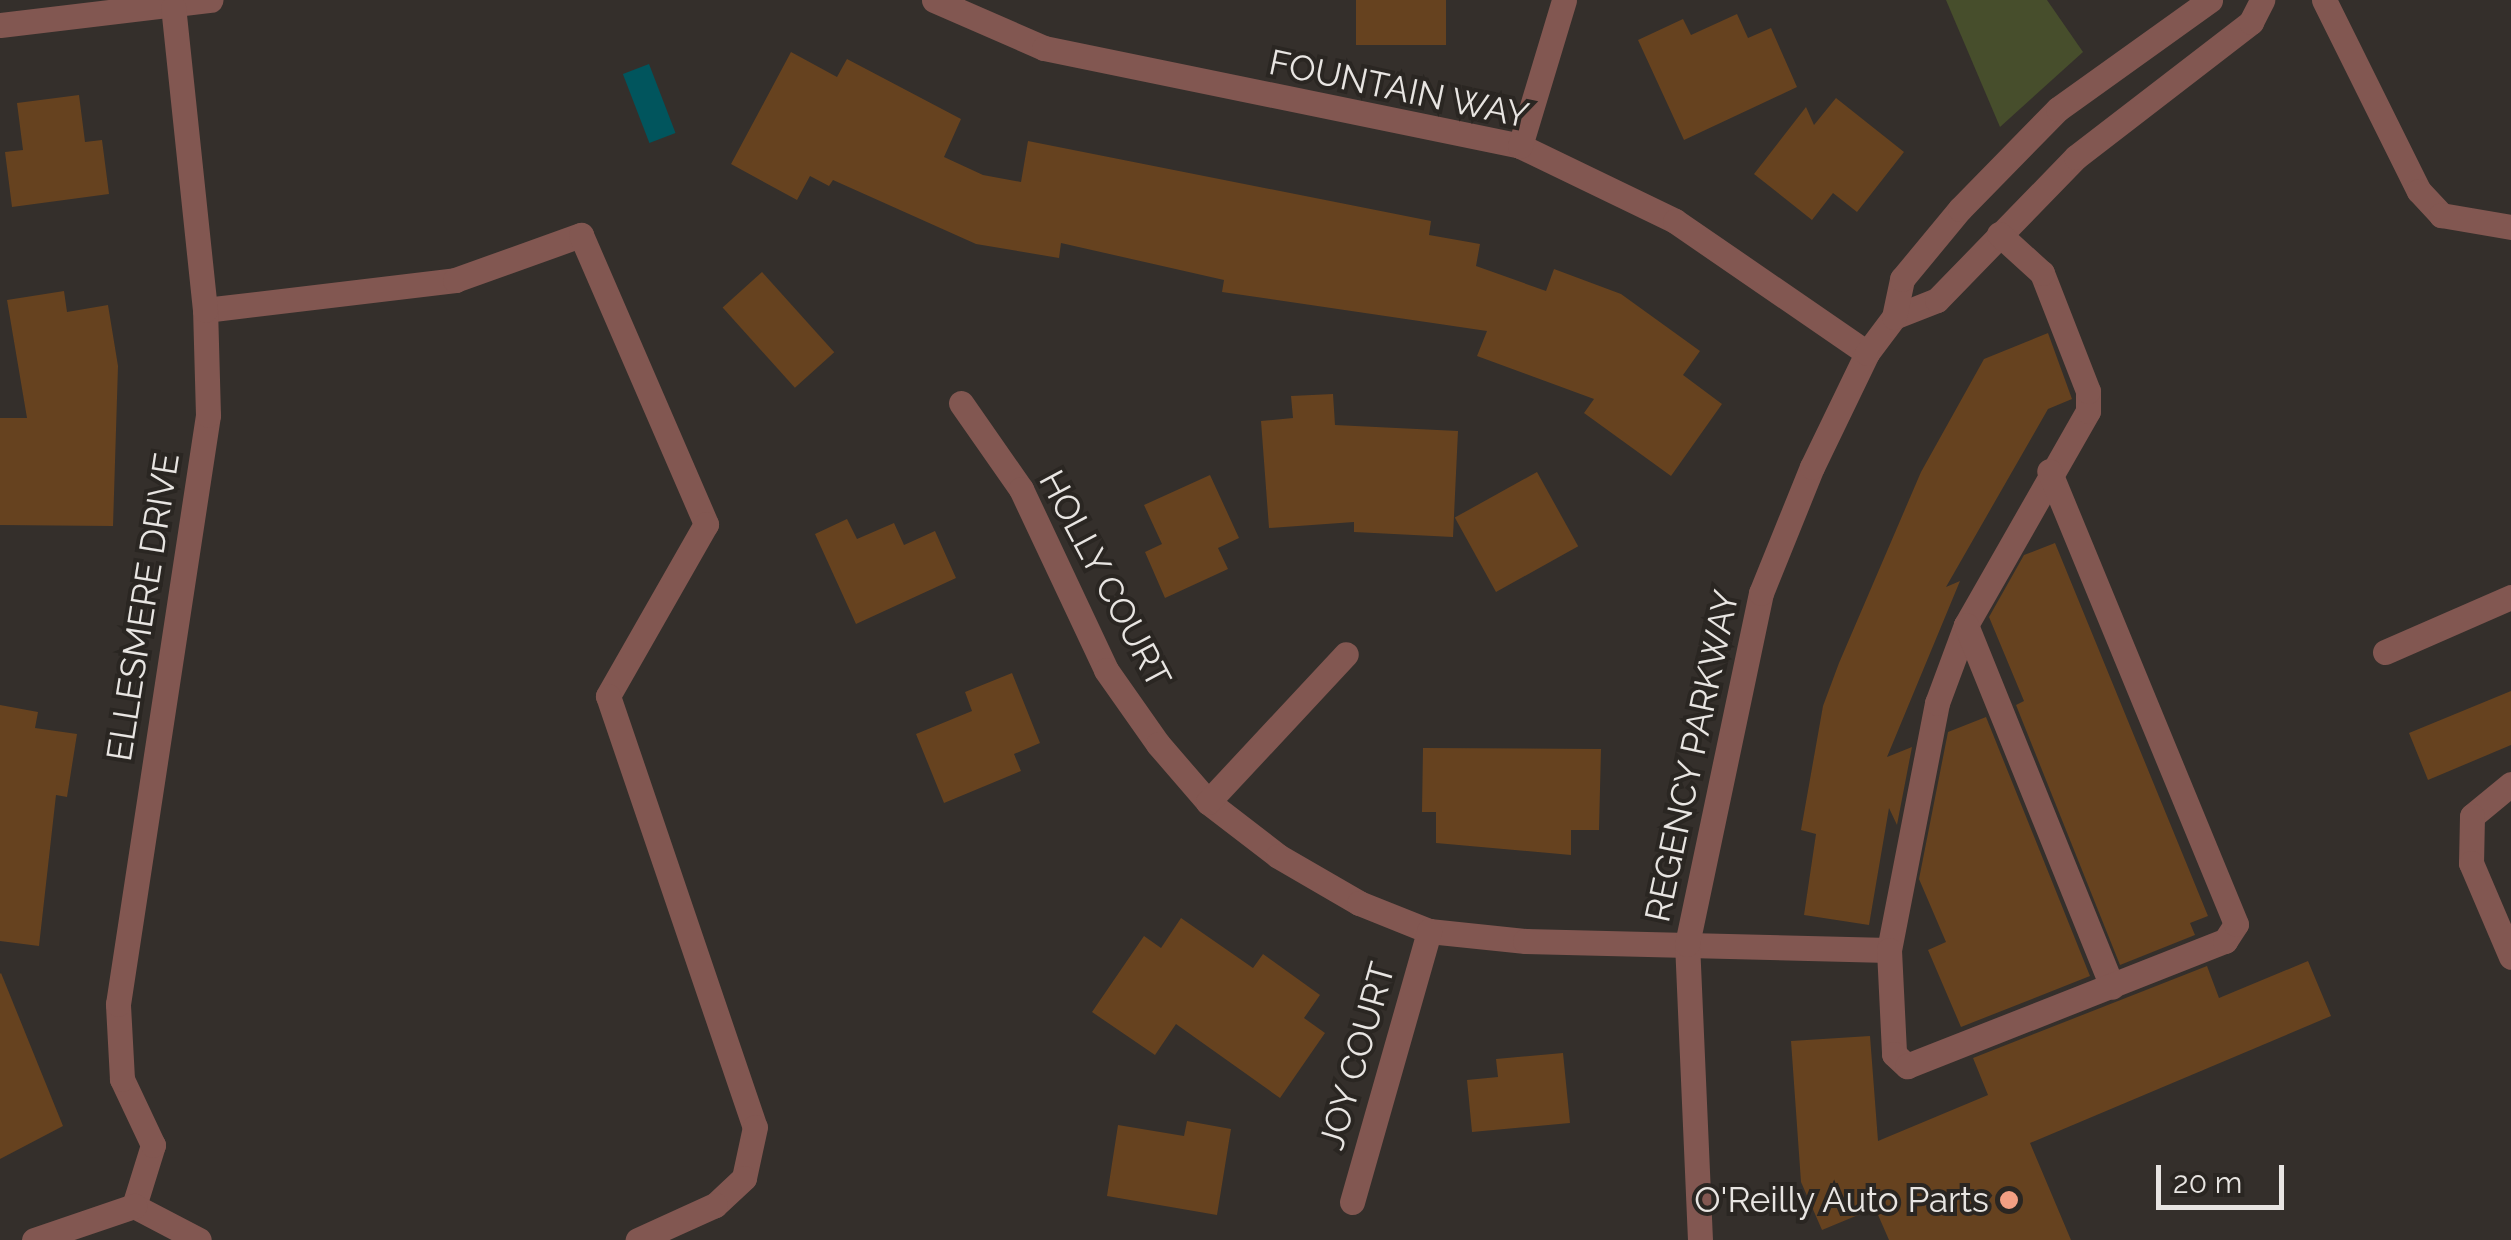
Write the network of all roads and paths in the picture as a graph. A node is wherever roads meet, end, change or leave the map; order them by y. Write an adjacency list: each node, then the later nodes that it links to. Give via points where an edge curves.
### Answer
1 (211, 0): 7 (street)
2 (934, 0): 9 (street, FOUNTAIN WAY, via 1044,48)
3 (1564, 0): 9 (street)
4 (2210, 0): 13 (street, REGENCY PARKWAY, via 2115,62 2006,160 1902,278)
5 (2262, 0): 11 (street, REGENCY PARKWAY, via 2251,22 2130,109)
6 (2324, 0): 10 (street, via 2419,191 2440,214)
7 (173, 8): 8 (street); 12 (street, ELLESMERE DRIVE)
8 (0, 25)
9 (1520, 146): 14 (street, FOUNTAIN WAY, via 1675,221)
10 (2511, 226)
11 (1999, 234): 13 (street, REGENCY PARKWAY, via 1936,300); 16 (street, via 2042,273 2088,390 2088,412)
12 (205, 310): 29 (street, ELLESMERE DRIVE, via 208,415 118,1004 122,1079 153,1145); 32 (street, via 456,280 581,235 706,524 608,696 754,1127 744,1178 716,1205)
13 (1894, 317): 14 (street, REGENCY PARKWAY)
14 (1867, 353): 24 (street, REGENCY PARKWAY, via 1762,593)
15 (961, 404): 22 (street, HOLLY COURT, via 1021,489 1106,670)
16 (2049, 471): 18 (street); 27 (street, via 2236,924 2226,941)
17 (2511, 597): 19 (street)
18 (1966, 625): 25 (street, via 1937,703); 27 (street)
19 (2384, 652)
20 (1346, 654): 22 (street)
21 (2511, 784): 26 (street, via 2472,816 2471,863)
22 (1208, 802): 23 (street, HOLLY COURT, via 1278,856 1359,903)
23 (1430, 931): 24 (street, HOLLY COURT); 28 (street, JOY COURT)
24 (1687, 944): 25 (street, HOLLY COURT); 33 (street, REGENCY PARKWAY)
25 (1890, 950): 27 (street, via 1894,1054 1907,1066)
26 (2511, 957)
27 (2112, 987)
28 (1352, 1202)
29 (134, 1206): 30 (street); 31 (street)
30 (34, 1240)
31 (199, 1240)
32 (638, 1240)
33 (1700, 1240)

